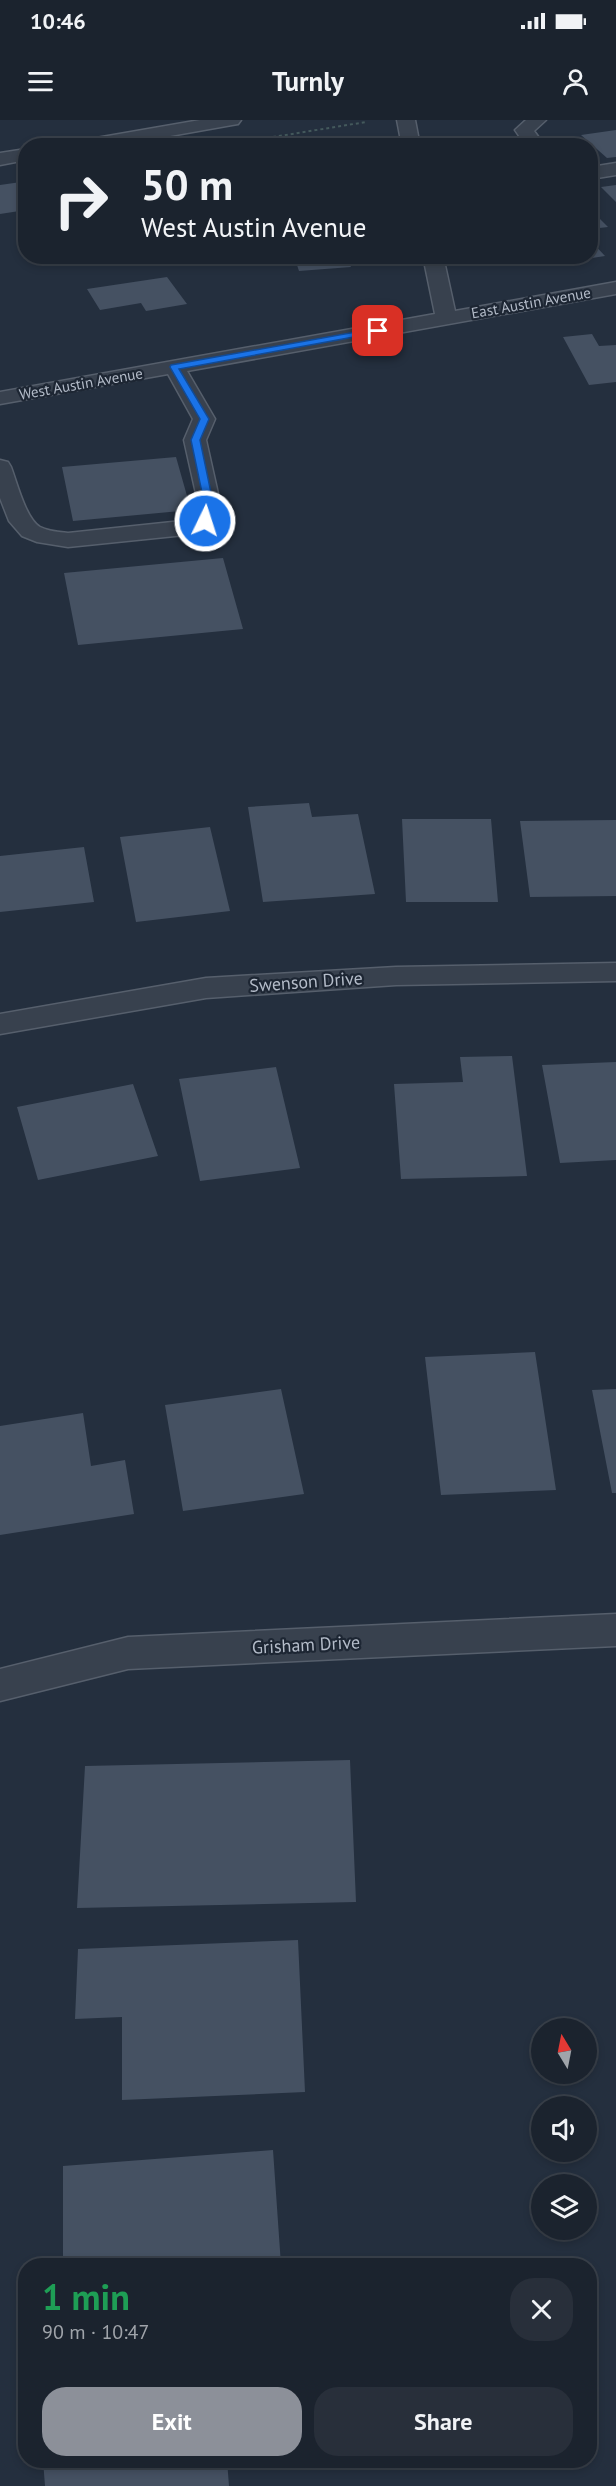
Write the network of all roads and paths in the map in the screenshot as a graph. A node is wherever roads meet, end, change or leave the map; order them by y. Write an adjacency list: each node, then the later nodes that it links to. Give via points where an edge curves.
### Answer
1 (232, 120): 5 (street)
2 (371, 120): 6 (path)
3 (406, 120): 7 (street)
4 (537, 120): 8 (street, via 524,130)
5 (126, 138)
6 (266, 138)
7 (409, 138)
8 (530, 138)
9 (18, 156): 10 (street)
10 (0, 159)
11 (616, 169): 12 (street)
12 (598, 172)
13 (435, 264): 15 (street)
14 (616, 288): 15 (street, East Austin Avenue)
15 (446, 318): 16 (street, West Austin Avenue)
16 (174, 367): 17 (street, West Austin Avenue); 18 (street, via 204,419 195,440 210,507 205,521 185,528 68,540 45,537 30,531 20,521)
17 (0, 398)
18 (0, 467)
19 (616, 972): 20 (street, Swenson Drive, via 396,976 207,988)
20 (0, 1024)
21 (616, 1630): 22 (street, Grisham Drive, via 128,1653)
22 (0, 1684)

